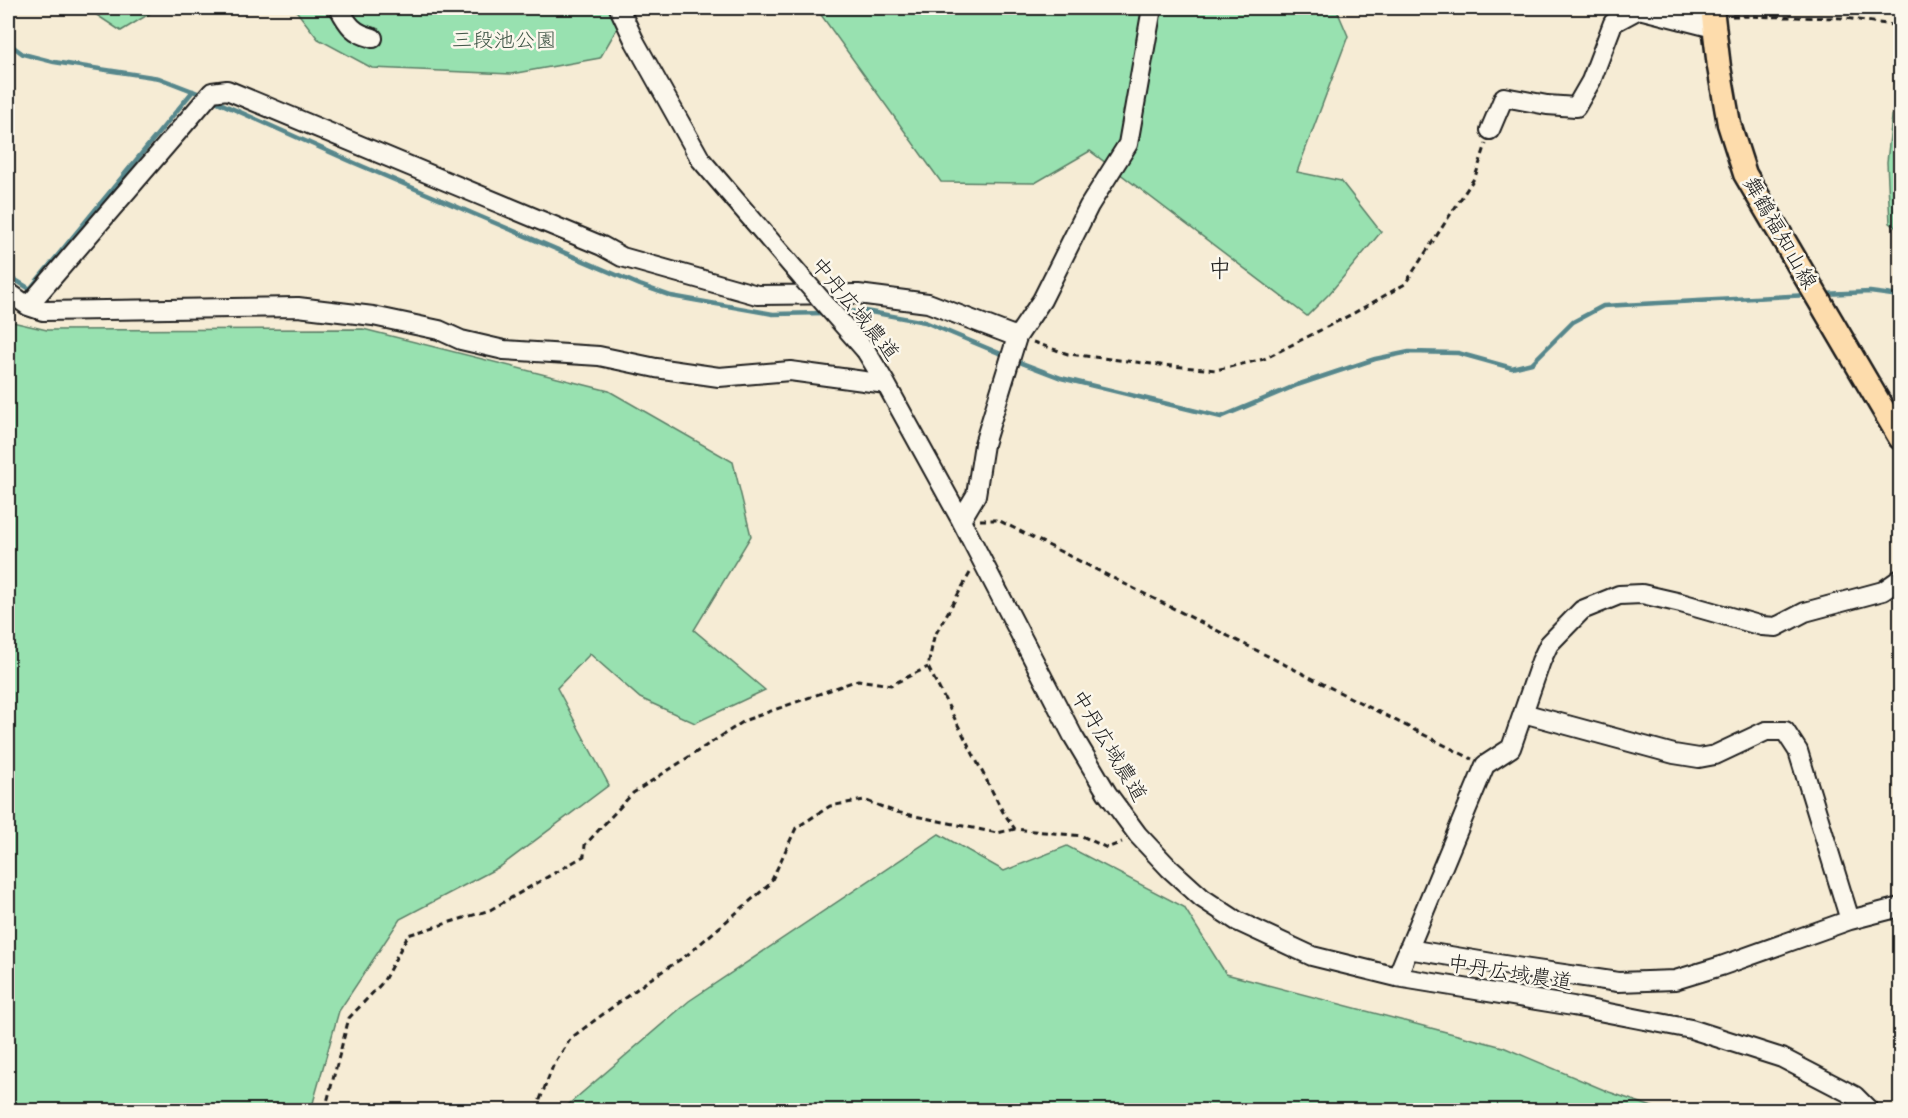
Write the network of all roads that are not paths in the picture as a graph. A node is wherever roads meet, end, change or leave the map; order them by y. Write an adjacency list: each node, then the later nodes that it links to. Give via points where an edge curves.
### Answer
1 (339, 8): 6 (street, via 349,26)
2 (619, 8): 11 (street, 中丹広域農道, bridge, via 701,160 866,351)
3 (1152, 8): 10 (street, via 1128,144 1089,206 1042,300)
4 (1638, 8): 5 (street); 7 (street, via 1613,23 1591,81 1576,107 1504,97)
5 (1713, 17): 12 (main road, 舞鶴福知山線, via 1729,124 1745,174)
6 (373, 38)
7 (1490, 130)
8 (8, 292): 9 (street)
9 (28, 306): 10 (street, via 212,92 227,90 622,257 758,295 858,294 928,303); 11 (street, via 43,311 298,307 373,316 439,330 504,350 599,356 719,378 790,371)
10 (1017, 337): 13 (street, via 984,444 976,495)
11 (886, 384): 13 (street, 中丹広域農道)
12 (1900, 438)
13 (961, 520): 19 (street, 中丹広域農道, via 1073,736 1138,836 1202,898 1237,921 1312,956)
14 (1900, 579): 15 (street, via 1883,591 1805,612 1776,627 1642,594 1619,595 1582,610 1549,644)
15 (1523, 713): 17 (street, via 1699,758 1715,755 1766,731 1785,730 1798,751); 18 (street, via 1511,748 1485,765)
16 (1900, 907): 17 (street)
17 (1850, 920): 18 (street, via 1675,980 1618,982)
18 (1408, 948): 19 (street)
19 (1397, 977): 20 (street, 中丹広域農道, via 1692,1029 1782,1058 1855,1096)
20 (1869, 1110)

